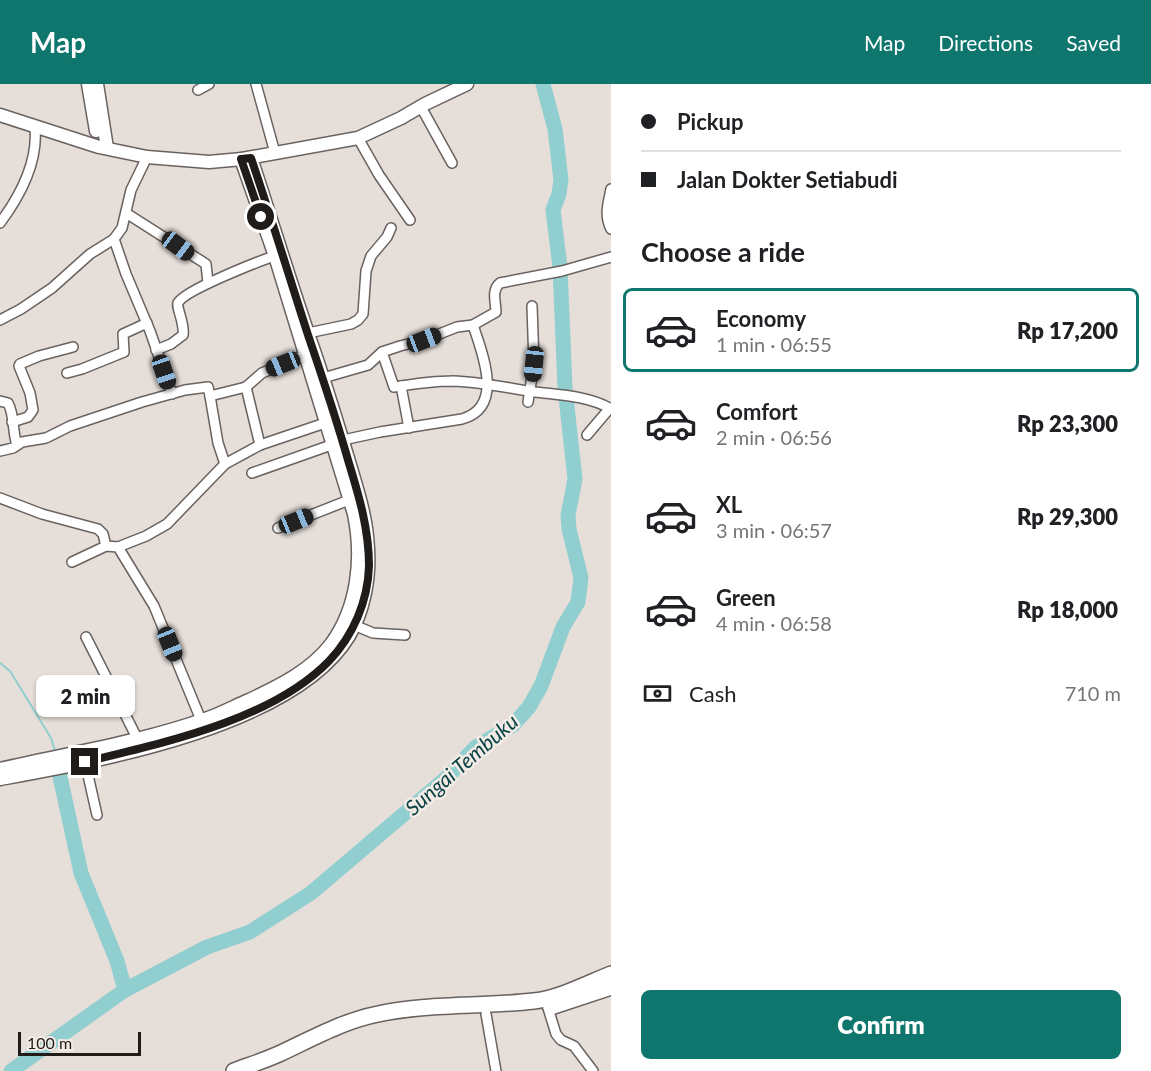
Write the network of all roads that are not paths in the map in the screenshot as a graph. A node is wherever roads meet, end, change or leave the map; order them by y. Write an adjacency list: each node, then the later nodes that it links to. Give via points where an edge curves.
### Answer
1 (88, 84): 11 (street)
2 (97, 84): 11 (street)
3 (209, 84): 6 (street)
4 (256, 84): 12 (street)
5 (467, 84): 7 (street)
6 (198, 90)
7 (421, 107): 10 (street); 15 (street)
8 (0, 115): 9 (street)
9 (35, 128): 11 (street); 18 (street, via 29,172)
10 (358, 138): 12 (street); 19 (street)
11 (103, 147): 13 (street)
12 (275, 153): 14 (street)
13 (147, 157): 14 (street, via 210,162); 17 (street, via 131,190)
14 (246, 159): 23 (street)
15 (452, 163)
16 (611, 189): 21 (street, via 606,220)
17 (126, 213): 22 (street); 25 (street, via 206,264)
18 (1, 218)
19 (410, 220)
20 (391, 228): 30 (street, via 371,256 366,271 363,314 358,320)
21 (611, 230)
22 (114, 239): 27 (street, via 90,254 52,288); 28 (street)
23 (279, 254): 25 (street); 30 (street); 34 (street)
24 (611, 257): 29 (street, via 500,283 495,292 496,312)
25 (208, 283): 32 (street, via 178,302 183,334)
26 (532, 306): 40 (street, via 534,364)
27 (0, 320)
28 (147, 323): 32 (street); 35 (street, via 123,334 124,352)
29 (473, 325): 33 (street); 37 (street)
30 (308, 333): 36 (street)
31 (73, 347): 48 (street, via 20,364 33,410 28,417)
32 (156, 350): 41 (street)
33 (382, 352): 36 (street, via 368,365); 38 (street, via 393,387)
34 (305, 355): 39 (street, via 262,373); 47 (street)
35 (67, 374)
36 (323, 378): 47 (street)
37 (488, 385): 38 (street, via 454,381); 40 (street); 49 (street, via 474,414)
38 (401, 386): 49 (street)
39 (246, 387): 42 (street); 53 (street)
40 (530, 391): 45 (street); 46 (street)
41 (172, 394): 42 (street, via 208,387); 52 (street)
42 (210, 396): 55 (street)
43 (611, 398): 46 (street)
44 (0, 402): 48 (street, via 8,403)
45 (528, 402)
46 (608, 407): 50 (street)
47 (332, 421): 51 (street); 53 (street)
48 (12, 422): 52 (street)
49 (410, 428): 51 (street)
50 (587, 435)
51 (338, 442): 56 (street); 57 (street)
52 (17, 445): 54 (street)
53 (260, 445): 55 (street)
54 (0, 451)
55 (225, 464): 61 (street, via 167,524)
56 (252, 472)
57 (355, 497): 59 (street); 63 (street, via 358,560)
58 (0, 498): 60 (street, via 98,529)
59 (278, 528)
60 (106, 546): 61 (street); 62 (street)
61 (118, 547): 66 (street, via 154,606)
62 (72, 562)
63 (349, 623): 64 (street, via 373,633); 66 (street, via 294,677); 69 (street, via 339,650 314,675 286,693 213,727)
64 (405, 635)
65 (86, 637): 67 (street)
66 (201, 720): 67 (street)
67 (137, 738): 68 (street)
68 (57, 762): 69 (street); 70 (street); 71 (street)
69 (85, 762): 72 (street)
70 (0, 770)
71 (0, 779)
72 (98, 815)
73 (609, 981): 74 (highway, via 570,1002); 75 (highway, via 534,1001)
74 (548, 1008): 76 (highway); 78 (street, via 556,1034 574,1046)
75 (450, 1010): 76 (highway); 77 (highway, via 397,1010 359,1019 313,1036)
76 (486, 1014): 80 (street)
77 (258, 1068): 79 (highway)
78 (591, 1070)
79 (234, 1071)
80 (496, 1071)

